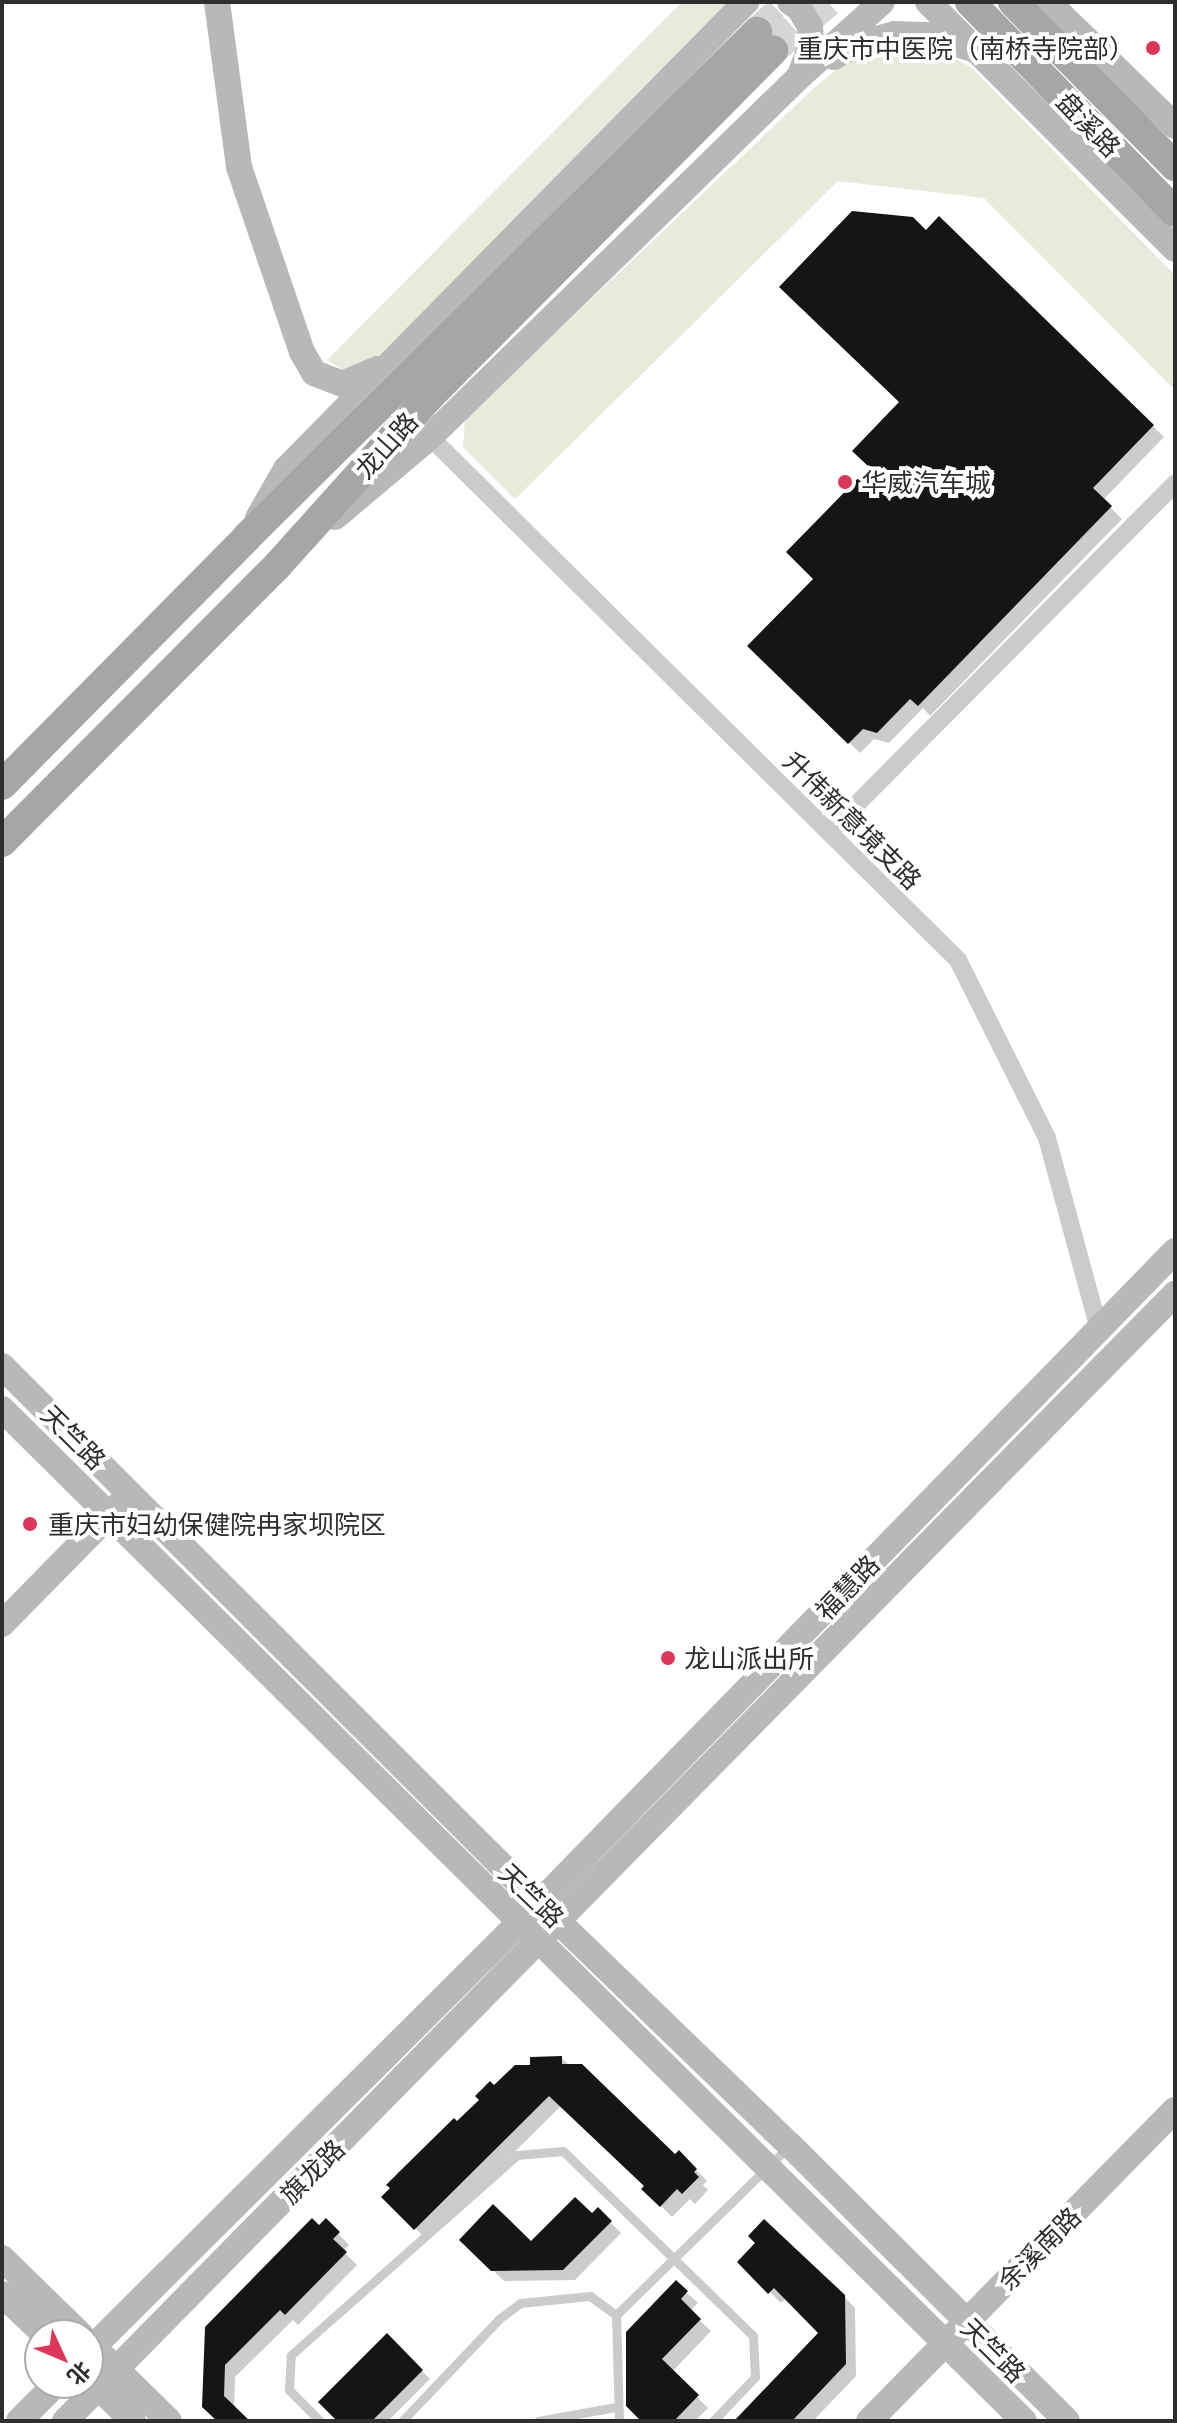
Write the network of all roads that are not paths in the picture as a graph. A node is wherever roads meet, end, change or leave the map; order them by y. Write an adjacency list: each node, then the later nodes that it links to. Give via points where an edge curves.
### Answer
1 (217, 2): 16 (main road, via 239,167 302,352 314,373 342,384)
2 (746, 2): 16 (main road)
3 (790, 2): 11 (main road, via 810,26 811,45)
4 (882, 2): 11 (main road)
5 (928, 2): 10 (main road)
6 (970, 2): 14 (main road, 盘溪路, bridge)
7 (987, 2): 10 (main road, via 976,22)
8 (1013, 2): 13 (main road, 盘溪路)
9 (1049, 3): 12 (main road)
10 (979, 52): 11 (main road, via 929,35 895,34 855,45); 15 (main road)
11 (800, 76): 17 (main road)
12 (1175, 126)
13 (1175, 166)
14 (1175, 212)
15 (1175, 249)
16 (393, 359): 19 (main road, via 286,469)
17 (430, 437): 20 (main road); 22 (street, 升伟新意境支路)
18 (1175, 483): 22 (street)
19 (247, 537): 20 (main road, 龙山路, via 765,41); 21 (main road, 龙山路)
20 (277, 566): 23 (main road, 龙山路)
21 (2, 785)
22 (829, 832): 26 (street, 升伟新意境支路, via 958,960 1047,1138)
23 (2, 842)
24 (1175, 1251): 26 (main road, 福慧路)
25 (1175, 1294): 32 (main road, 福慧路)
26 (1099, 1329): 32 (main road, 福慧路)
27 (2, 1366): 29 (main road, 天竺路)
28 (2, 1409): 30 (main road, 天竺路)
29 (130, 1493): 30 (main road); 32 (main road, 天竺路)
30 (110, 1515): 31 (main road); 33 (main road, 天竺路)
31 (2, 1624)
32 (549, 1912): 33 (main road, 福慧路); 35 (main road, 天竺路)
33 (529, 1932): 36 (main road, 天竺路); 44 (main road); 46 (main road, 旗龙路)
34 (1175, 2110): 43 (main road, 余溪南路)
35 (790, 2145): 36 (lane); 43 (main road, 天竺路)
36 (768, 2167): 38 (lane); 45 (main road, 天竺路)
37 (2, 2258): 42 (main road)
38 (674, 2259): 40 (lane); 56 (lane, via 563,2151 517,2155 291,2355 289,2390); 60 (lane, via 753,2336 755,2377)
39 (2, 2294): 41 (main road)
40 (616, 2315): 51 (lane); 57 (lane, via 590,2296 520,2303)
41 (28, 2319)
42 (63, 2319)
43 (966, 2322): 45 (main road, 余溪南路); 63 (main road, 天竺路)
44 (104, 2329)
45 (945, 2344): 61 (main road, 余溪南路); 62 (main road, 天竺路)
46 (104, 2375)
47 (104, 2380): 55 (main road)
48 (104, 2382): 54 (main road)
49 (41, 2399): 52 (main road)
50 (83, 2399): 53 (main road, 旗龙路)
51 (616, 2407): 58 (lane); 59 (lane)
52 (19, 2421)
53 (65, 2421)
54 (133, 2421)
55 (169, 2421)
56 (320, 2421)
57 (402, 2421)
58 (538, 2421)
59 (619, 2421)
60 (713, 2421)
61 (869, 2421)
62 (1024, 2421)
63 (1067, 2421)

